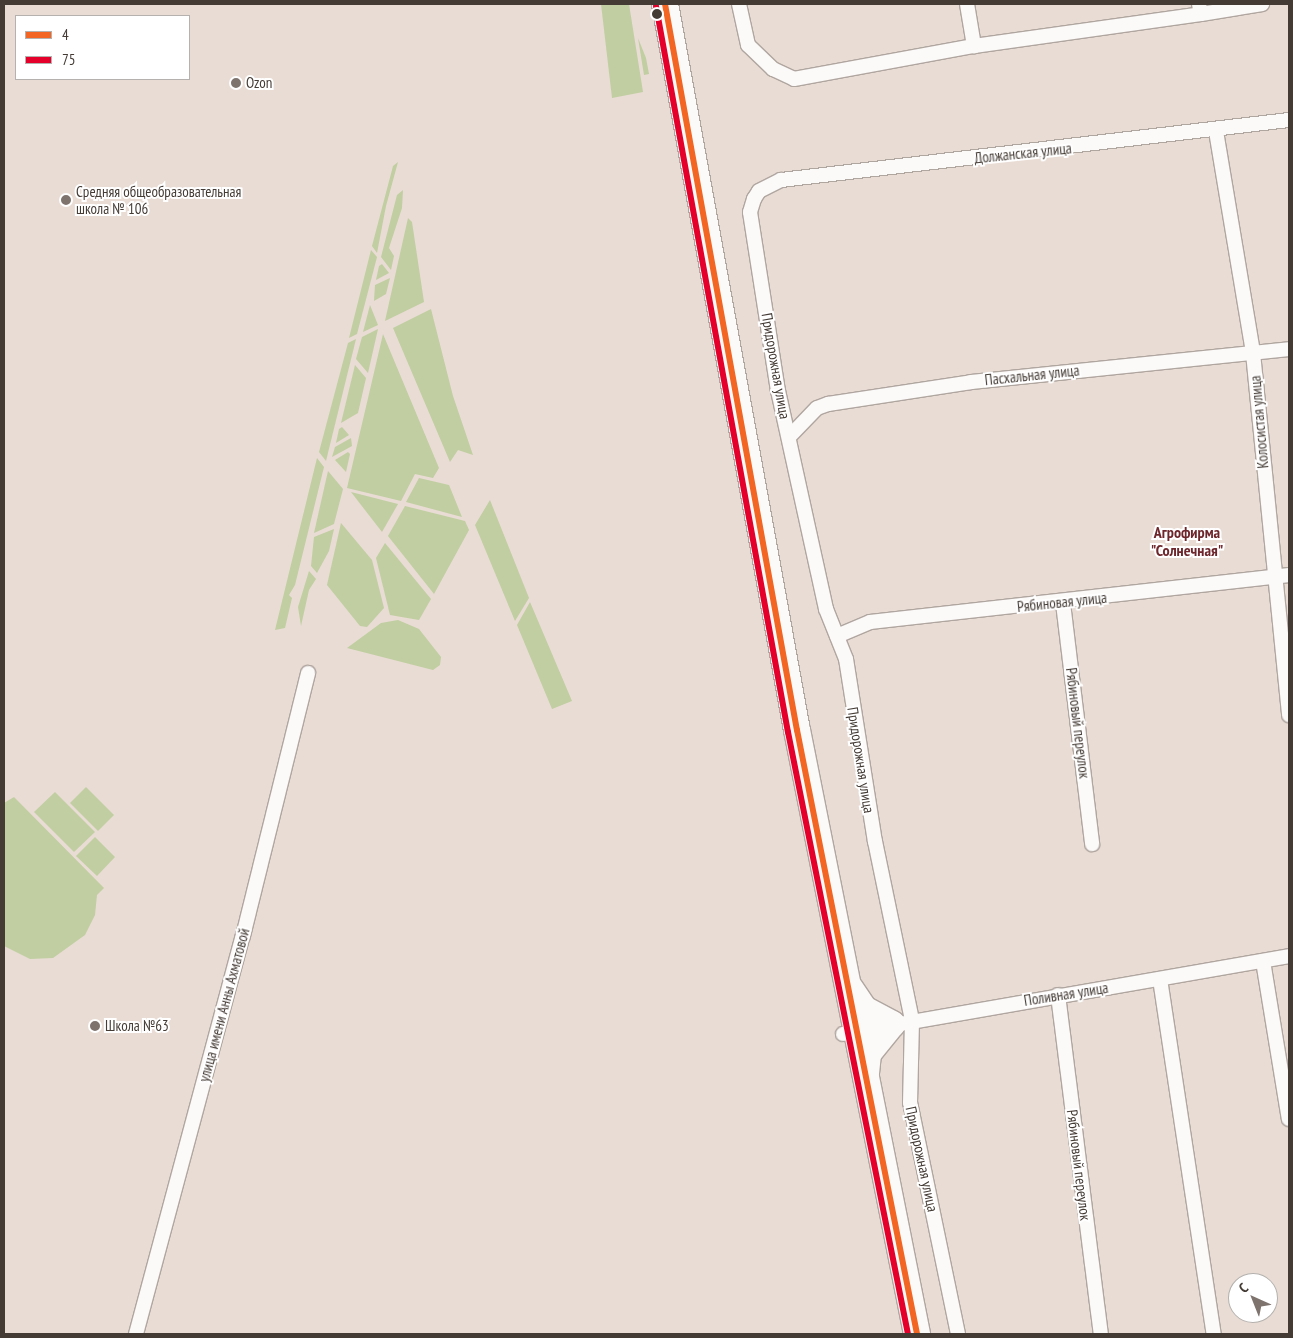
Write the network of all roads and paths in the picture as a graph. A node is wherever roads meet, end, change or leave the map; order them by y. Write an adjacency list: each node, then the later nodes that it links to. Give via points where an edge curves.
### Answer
1 (652, 4): 27 (highway)
2 (665, 4): 24 (highway)
3 (740, 4): 7 (street, via 748,45 758,58 785,76 823,76)
4 (967, 4): 7 (street)
5 (1262, 4): 6 (street)
6 (1200, 9): 7 (street)
7 (974, 46)
8 (1289, 120): 9 (street, Должанская улица)
9 (1216, 131): 10 (street, Должанская улица, via 781,180); 12 (street, Колосистая улица)
10 (759, 190): 13 (street, Придорожная улица, via 750,212)
11 (1289, 349): 12 (street, Пасхальная улица)
12 (1253, 353): 13 (street, Пасхальная улица, via 972,382 828,404 817,408); 15 (street, Колосистая улица)
13 (790, 437): 17 (street, Придорожная улица, via 826,609)
14 (1289, 575): 15 (street, Рябиновая улица)
15 (1272, 577): 16 (street, Рябиновая улица); 19 (street, Колосистая улица)
16 (1063, 603): 17 (street, Рябиновая улица, via 870,622); 20 (street, Рябиновый переулок)
17 (837, 636): 26 (street, Придорожная улица, via 846,659)
18 (308, 673): 30 (street, улица имени Анны Ахматовой, via 243,936)
19 (1289, 715)
20 (1092, 844)
21 (1289, 956): 22 (street, Поливная улица)
22 (1263, 961): 23 (street, Поливная улица); 29 (street)
23 (1160, 979): 25 (street, Поливная улица); 35 (street)
24 (846, 982): 26 (highway, via 864,1009); 27 (highway)
25 (1058, 995): 26 (street, Поливная улица); 34 (street, Рябиновый переулок)
26 (902, 1022): 27 (street, Поливная улица); 28 (highway, via 868,1054); 33 (street, Придорожная улица, via 910,1103)
27 (849, 1033): 28 (highway); 31 (highway)
28 (866, 1080): 32 (highway)
29 (1289, 1119)
30 (136, 1334)
31 (904, 1334)
32 (918, 1334)
33 (958, 1334)
34 (1101, 1334)
35 (1214, 1334)

